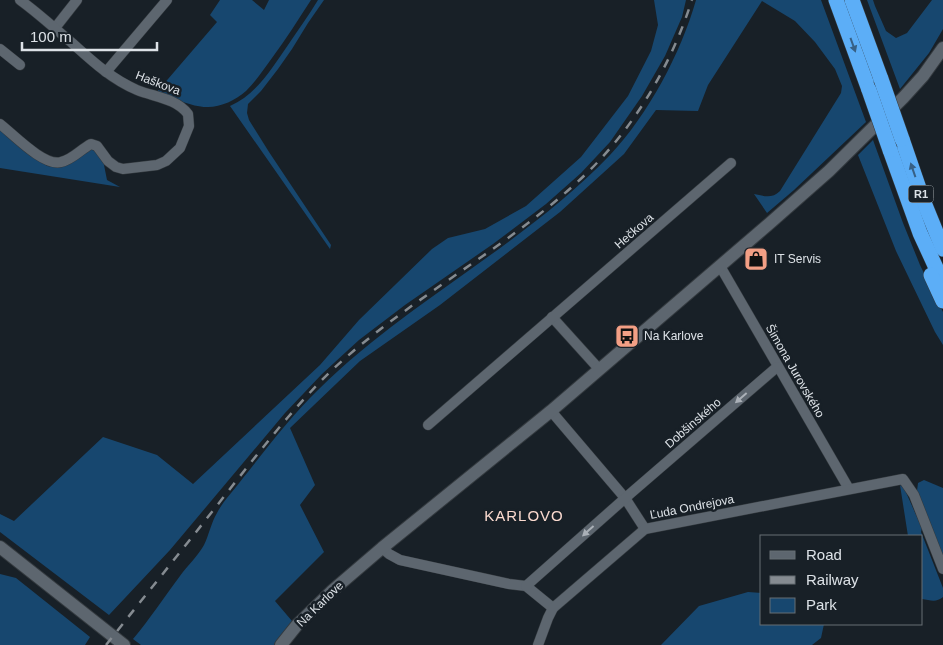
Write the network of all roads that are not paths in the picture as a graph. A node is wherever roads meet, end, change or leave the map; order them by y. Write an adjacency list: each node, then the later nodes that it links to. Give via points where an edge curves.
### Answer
1 (20, 0): 6 (street, Haškova)
2 (77, 0): 6 (street)
3 (167, 0): 10 (street)
4 (836, 0): 13 (highway, R1, one-way to 13, bridge)
5 (852, 0): 14 (highway, R1, one-way to 5, bridge)
6 (55, 28): 10 (street, Haškova)
7 (943, 48): 15 (street, Na Karlove, via 923,76 864,137)
8 (0, 49): 9 (street)
9 (20, 65)
10 (106, 72): 11 (street, Haškova, via 137,90 178,104 188,114 189,126 180,148 166,161 124,169 108,161 97,146 91,144 67,160 53,163)
11 (0, 124)
12 (732, 163): 18 (street, Hečkova)
13 (920, 233): 16 (highway, R1); 17 (highway, via 925,261)
14 (943, 249)
15 (720, 266): 19 (street, Šimona Jurovského); 20 (street, Na Karlove)
16 (943, 283)
17 (943, 301)
18 (552, 317): 20 (street); 22 (street, Hečkova)
19 (777, 367): 23 (street, Šimona Jurovského); 24 (street, Dobšinského, one-way to 24)
20 (599, 369): 21 (street, Na Karlove)
21 (551, 411): 24 (street); 27 (street, Na Karlove)
22 (428, 425)
23 (849, 489): 25 (street, Ľuda Ondrejova); 28 (street, Ľuda Ondrejova, via 903,479 914,495)
24 (625, 498): 25 (street); 29 (street, Dobšinského, one-way to 29)
25 (645, 529): 30 (street, Ľuda Ondrejova)
26 (0, 547): 31 (street)
27 (382, 548): 29 (street, via 400,560); 32 (street, Na Karlove, via 333,590)
28 (943, 569)
29 (526, 586): 30 (street)
30 (552, 608): 33 (street, Ľuda Ondrejova)
31 (124, 645)
32 (281, 645)
33 (538, 645)

